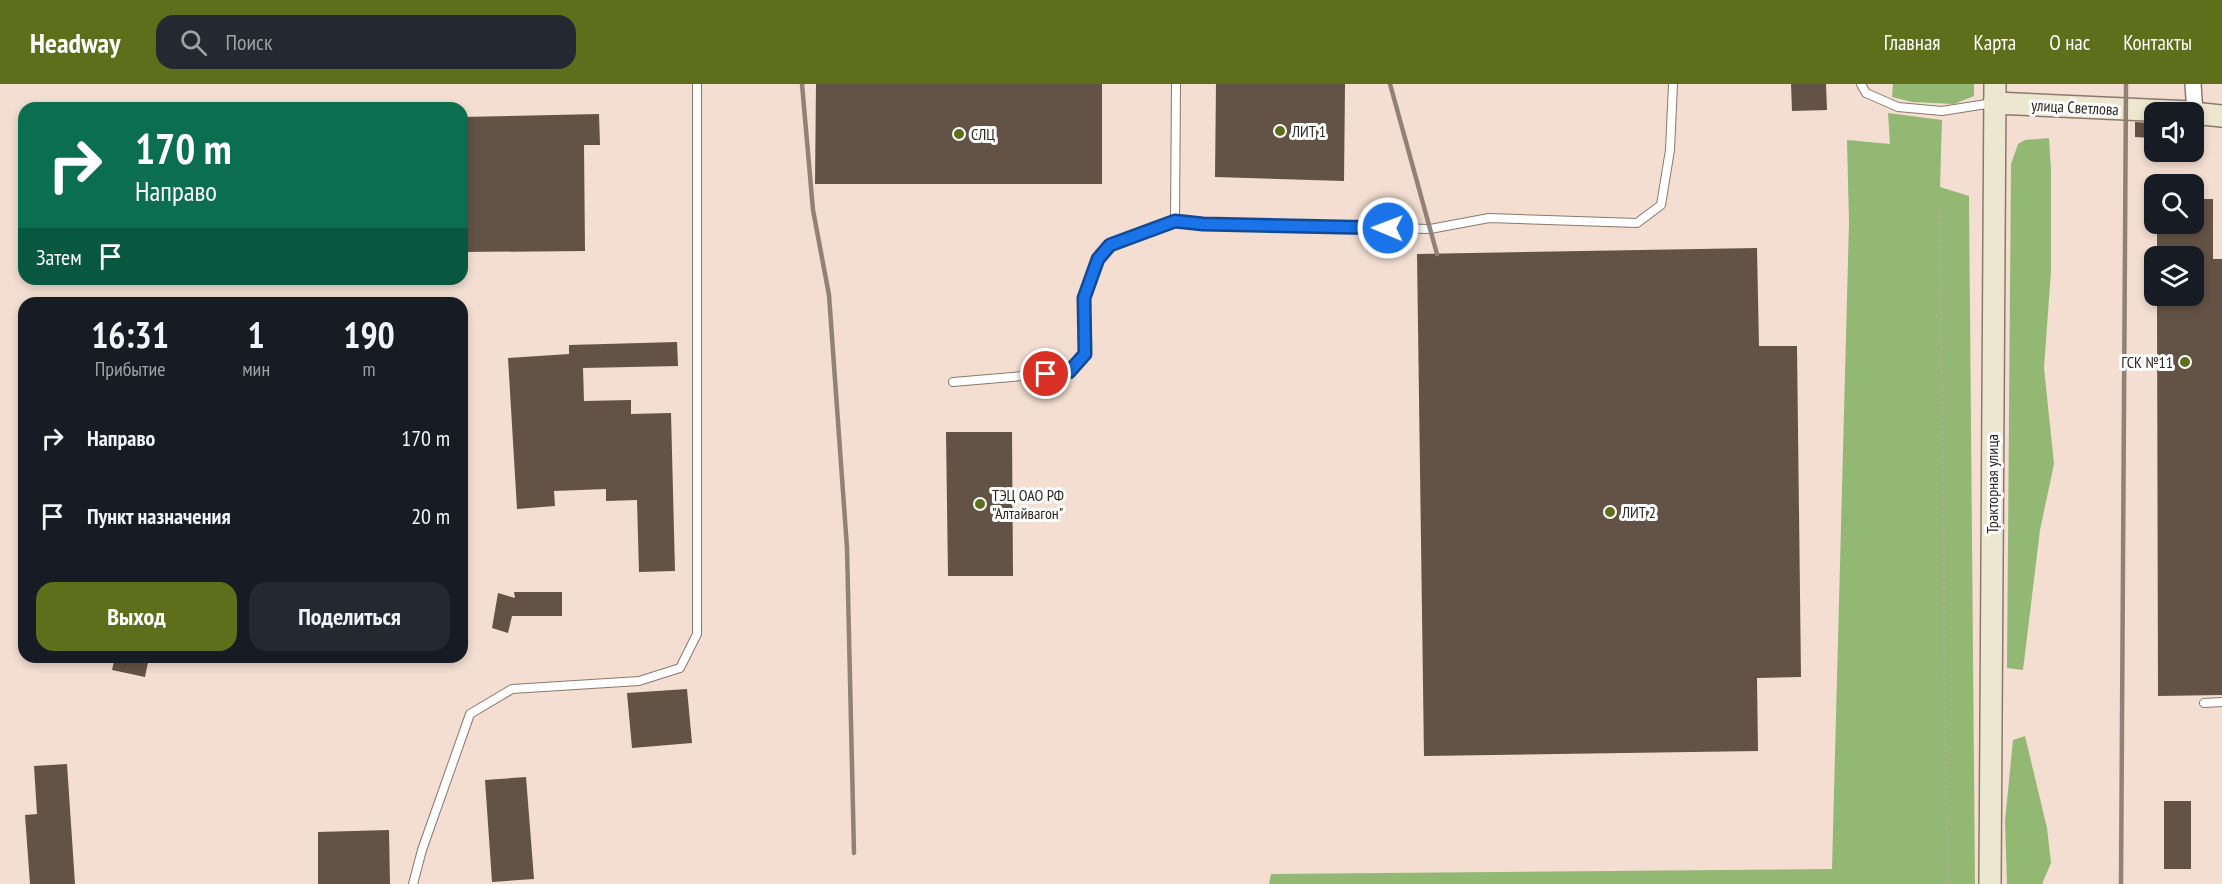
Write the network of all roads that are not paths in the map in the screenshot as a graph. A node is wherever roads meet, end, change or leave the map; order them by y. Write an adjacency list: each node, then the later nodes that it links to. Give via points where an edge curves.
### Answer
1 (697, 84): 15 (lane, via 697,634 680,668 639,681 512,690 470,714)
2 (1176, 84): 11 (lane)
3 (1672, 84): 11 (lane, via 1670,150 1661,205 1637,223 1489,218 1430,229)
4 (1861, 84): 6 (lane, via 1866,93 1898,107 1942,111)
5 (2193, 84): 7 (street)
6 (1995, 94): 8 (street, улица Светлова); 16 (street, Тракторная улица)
7 (2193, 102)
8 (2144, 108)
9 (2204, 114): 10 (street, улица Светлова)
10 (2222, 116)
11 (1175, 221): 12 (lane, via 1110,245 1098,259 1084,298 1085,354 1069,372)
12 (953, 381)
13 (2222, 702): 14 (lane)
14 (2204, 703)
15 (413, 884)
16 (1990, 884)

